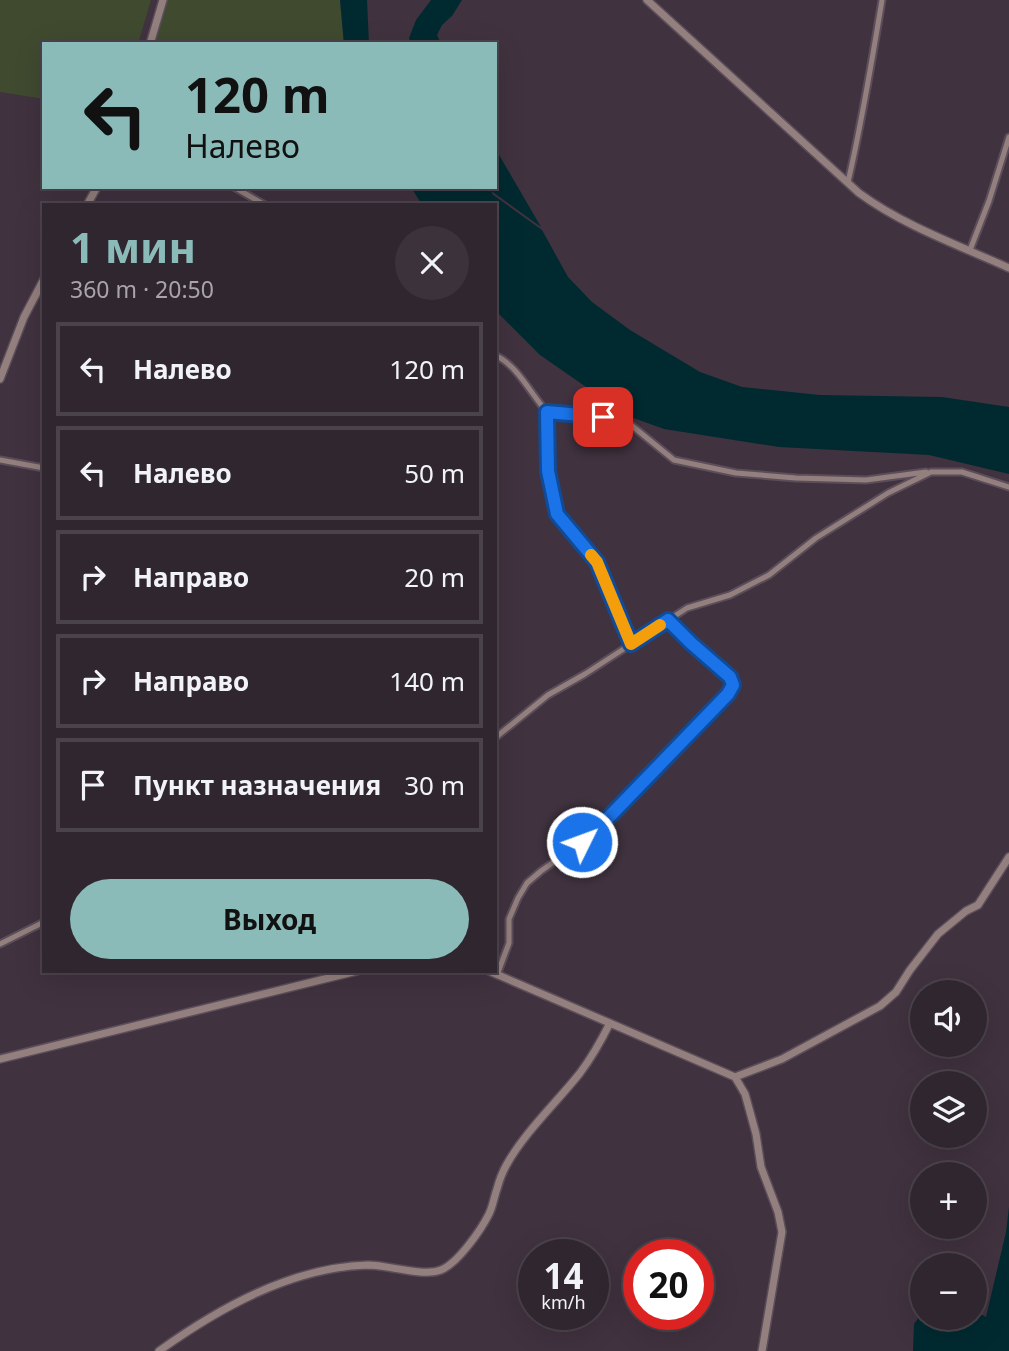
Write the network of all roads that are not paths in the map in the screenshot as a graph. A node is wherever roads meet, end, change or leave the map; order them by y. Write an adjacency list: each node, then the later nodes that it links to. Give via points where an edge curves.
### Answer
1 (163, 0): 4 (street)
2 (647, 0): 6 (street)
3 (881, 0): 6 (lane)
4 (151, 42)
5 (1009, 137): 9 (lane)
6 (848, 183): 9 (street, via 876,205)
7 (237, 189): 8 (lane)
8 (262, 203)
9 (970, 250): 10 (street)
10 (1009, 268)
11 (42, 283): 13 (street)
12 (497, 356): 14 (lane, via 515,370)
13 (0, 379)
14 (547, 412): 17 (lane, via 603,417 632,425 674,460 736,473 866,480); 20 (lane, via 548,471 557,514 597,562)
15 (0, 460): 16 (lane)
16 (42, 468)
17 (931, 472): 18 (lane, via 962,472); 19 (lane, via 816,538 769,575)
18 (1009, 487)
19 (668, 620): 20 (lane); 27 (lane, via 730,677 731,690 611,815 527,883 509,919 509,943)
20 (631, 644): 21 (lane, via 548,695)
21 (497, 736)
22 (1009, 857): 30 (street, via 978,905 938,934 887,1001 782,1059)
23 (42, 923): 24 (lane)
24 (0, 944)
25 (349, 973): 29 (street)
26 (493, 973): 27 (street)
27 (497, 975): 28 (street)
28 (610, 1023): 30 (street); 31 (street, via 594,1054 507,1164 490,1212 454,1261 441,1270 423,1272 369,1265 298,1277 213,1316)
29 (0, 1059)
30 (735, 1077): 32 (street, via 745,1094 782,1232)
31 (159, 1351)
32 (762, 1351)

